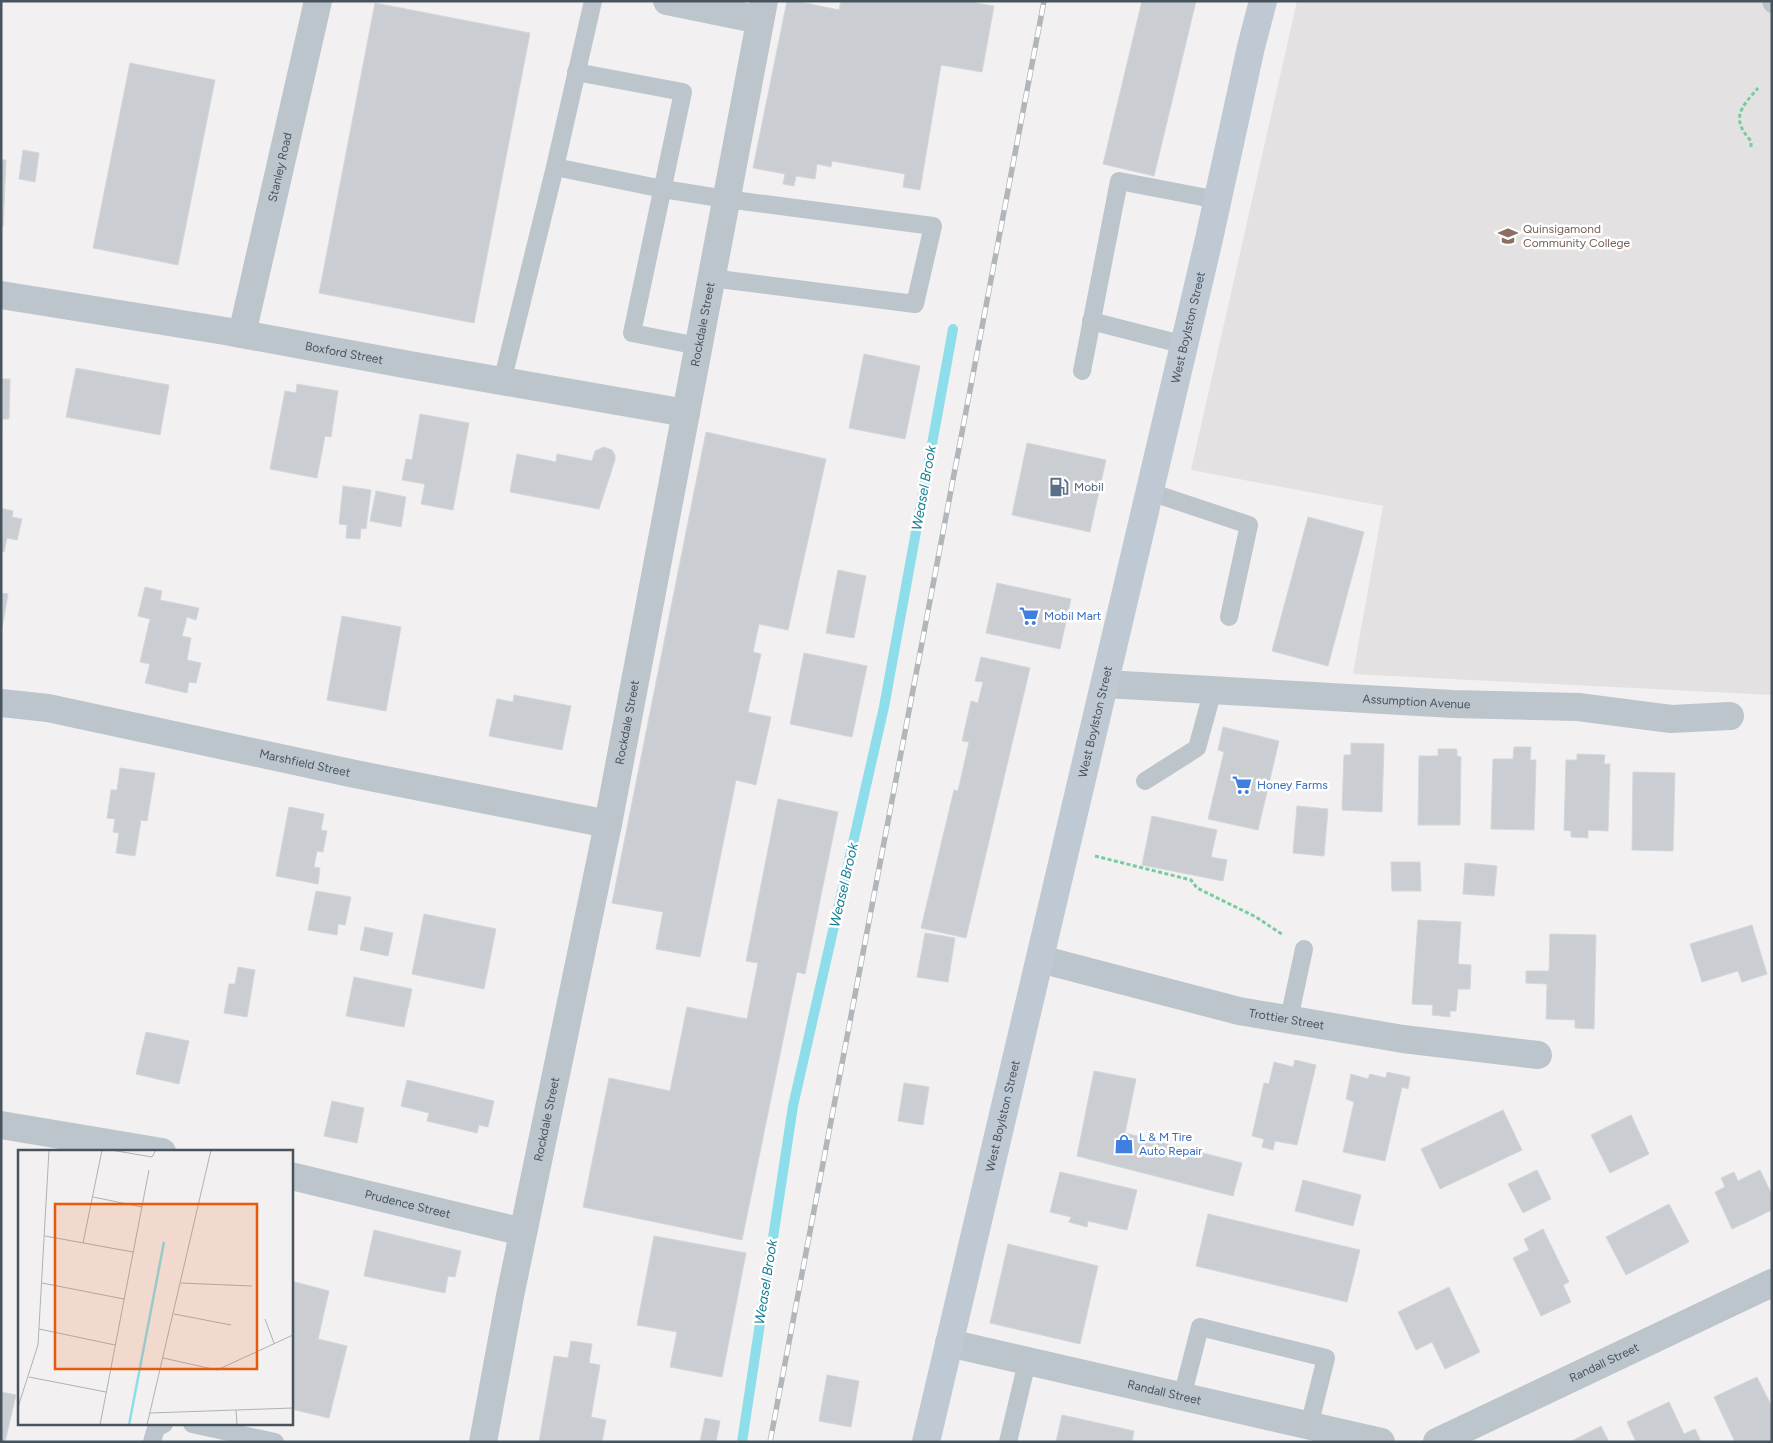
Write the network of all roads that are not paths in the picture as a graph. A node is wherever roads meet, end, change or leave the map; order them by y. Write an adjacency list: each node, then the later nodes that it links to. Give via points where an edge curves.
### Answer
1 (318, 1): 14 (street, Stanley Road)
2 (593, 1): 6 (lane)
3 (668, 1): 5 (street)
4 (1263, 1): 10 (main road, West Boylston Street)
5 (762, 11): 9 (street, Rockdale Street)
6 (576, 72): 7 (lane); 8 (lane, via 683,92)
7 (555, 167): 8 (lane); 18 (lane)
8 (663, 188): 9 (lane); 16 (lane, via 632,334)
9 (726, 199): 11 (street, Rockdale Street); 11 (lane, via 933,226 915,304)
10 (1218, 200): 13 (lane, via 1119,181); 15 (main road, West Boylston Street)
11 (711, 278): 16 (street, Rockdale Street)
12 (1, 295): 14 (street, Boxford Street)
13 (1091, 321): 15 (lane); 17 (lane)
14 (242, 334): 18 (street, Boxford Street)
15 (1185, 345): 20 (main road, West Boylston Street)
16 (698, 346): 19 (street, Rockdale Street)
17 (1082, 371)
18 (502, 382): 19 (street, Boxford Street)
19 (686, 413): 27 (street, Rockdale Street)
20 (1150, 492): 21 (lane, via 1248,525); 22 (main road, West Boylston Street)
21 (1229, 617)
22 (1105, 684): 23 (street, Assumption Avenue); 29 (main road, West Boylston Street)
23 (1213, 690): 25 (street, Assumption Avenue, via 1453,704 1578,707 1670,719); 26 (lane, via 1197,748)
24 (1, 703): 27 (street, Marshfield Street, via 48,708)
25 (1730, 716)
26 (1145, 781)
27 (608, 824): 35 (street, Rockdale Street)
28 (1304, 949): 30 (lane)
29 (1040, 959): 30 (street, Trottier Street, via 1239,1011); 37 (main road, West Boylston Street)
30 (1289, 1019): 31 (street, Trottier Street, via 1402,1039)
31 (1538, 1054)
32 (1, 1125): 33 (street)
33 (150, 1150)
34 (292, 1176): 35 (street, Prudence Street)
35 (523, 1232): 45 (street, Rockdale Street)
36 (1772, 1282): 49 (street, Randall Street)
37 (949, 1343): 38 (street, Randall Street); 46 (main road, West Boylston Street)
38 (1027, 1362): 39 (street, Randall Street); 47 (lane)
39 (1182, 1397): 42 (street, Randall Street); 42 (lane, via 1200,1327 1326,1358)
40 (160, 1426): 43 (lane, via 156,1428)
41 (201, 1426): 44 (lane)
42 (1325, 1433): 48 (street, Randall Street)
43 (152, 1442)
44 (275, 1442)
45 (482, 1442)
46 (926, 1442)
47 (1008, 1442)
48 (1382, 1442)
49 (1437, 1442)

